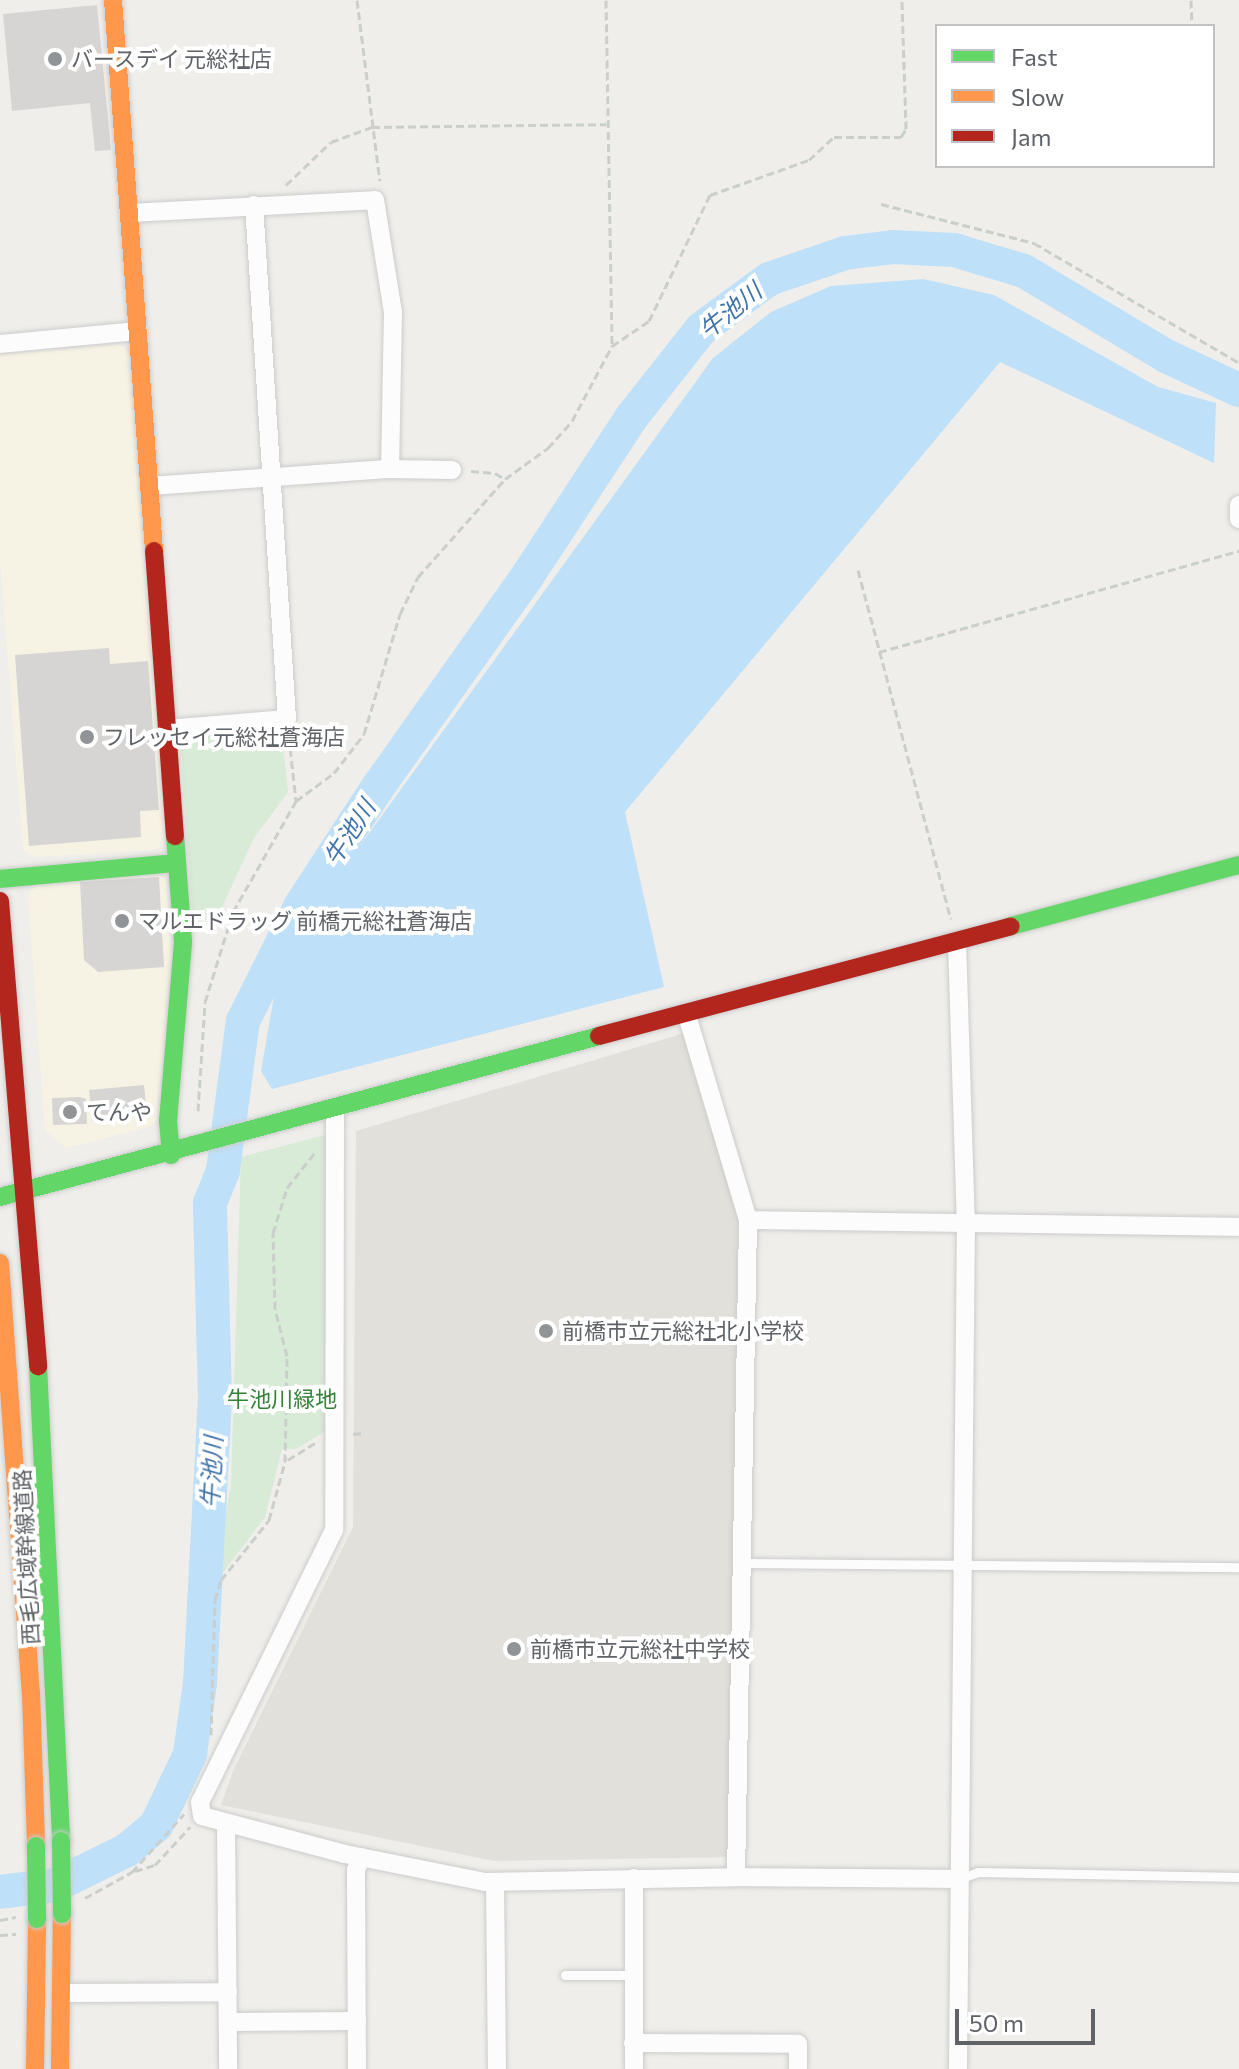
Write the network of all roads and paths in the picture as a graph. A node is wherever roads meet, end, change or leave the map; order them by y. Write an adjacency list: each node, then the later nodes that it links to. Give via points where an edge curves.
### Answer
1 (113, 0): 12 (street)
2 (357, 0): 8 (path)
3 (606, 0): 7 (path)
4 (902, 0): 15 (path, via 906,129 901,137 834,137 809,160 710,195 649,321)
5 (1191, 0): 6 (path)
6 (1192, 24)
7 (606, 124): 8 (path); 15 (path)
8 (372, 127): 9 (path, via 381,186); 10 (path, via 331,142)
9 (375, 200): 10 (street); 17 (street, via 393,313)
10 (261, 204): 12 (street); 19 (street)
11 (881, 204): 16 (path, via 1034,243)
12 (129, 213): 13 (street)
13 (138, 331): 14 (street); 21 (street)
14 (0, 344)
15 (612, 346): 20 (path, via 572,421 548,448)
16 (1239, 363)
17 (390, 469): 18 (street); 19 (street)
18 (452, 470): 20 (path, via 495,473)
19 (274, 476): 21 (street); 27 (street)
20 (505, 479): 29 (path, via 407,595 356,747 334,773)
21 (150, 486): 28 (street)
22 (1239, 505): 23 (street)
23 (1239, 519)
24 (1239, 551): 26 (path)
25 (858, 570): 26 (path)
26 (879, 652): 34 (path)
27 (287, 719): 28 (street); 29 (path)
28 (167, 729): 30 (street)
29 (296, 801): 36 (path, via 233,912 212,970)
30 (176, 863): 32 (street); 39 (street, via 183,960 168,1121)
31 (1239, 865): 34 (street)
32 (0, 879)
33 (0, 901): 40 (street, 西毛広域幹線道路)
34 (957, 941): 35 (street); 43 (street)
35 (687, 1016): 37 (street); 42 (street)
36 (198, 1111)
37 (335, 1111): 38 (street); 39 (street)
38 (336, 1148): 47 (street); 48 (path, via 317,1151 300,1168 287,1188 273,1233 275,1309 287,1356)
39 (171, 1155): 40 (street)
40 (24, 1193): 41 (street); 67 (street, 西毛広域幹線道路, bridge, via 46,1461 61,1841)
41 (0, 1197)
42 (748, 1220): 43 (street); 49 (street)
43 (966, 1220): 44 (street); 50 (street)
44 (1239, 1227)
45 (0, 1263): 71 (street, 西毛広域幹線道路, bridge, via 31,1692)
46 (362, 1433): 47 (path)
47 (336, 1435): 48 (path); 54 (street, via 334,1530 200,1802 202,1816)
48 (285, 1462): 52 (path, via 269,1520 218,1590 214,1720)
49 (746, 1563): 50 (lane); 57 (street)
50 (962, 1564): 51 (lane); 60 (street)
51 (1239, 1567)
52 (208, 1750)
53 (189, 1802): 55 (path, via 158,1847 132,1872 155,1865 191,1825)
54 (226, 1823): 56 (street); 66 (street)
55 (203, 1828)
56 (361, 1857): 61 (street); 68 (street, via 356,1870)
57 (736, 1877): 59 (street); 60 (street)
58 (1239, 1877): 60 (lane, via 978,1872)
59 (634, 1878): 61 (street); 65 (street)
60 (958, 1879): 78 (street)
61 (495, 1882): 75 (street)
62 (19, 1934): 63 (path)
63 (0, 1935)
64 (565, 1975): 65 (lane)
65 (635, 1975): 70 (street)
66 (228, 1992): 67 (street); 69 (street)
67 (61, 1993): 72 (street, 西毛広域幹線道路)
68 (357, 2021): 69 (street); 74 (street)
69 (228, 2022): 73 (street)
70 (633, 2043): 76 (street); 77 (street, via 798,2044)
71 (35, 2069)
72 (60, 2069)
73 (228, 2069)
74 (357, 2069)
75 (497, 2069)
76 (634, 2069)
77 (798, 2069)
78 (958, 2069)

